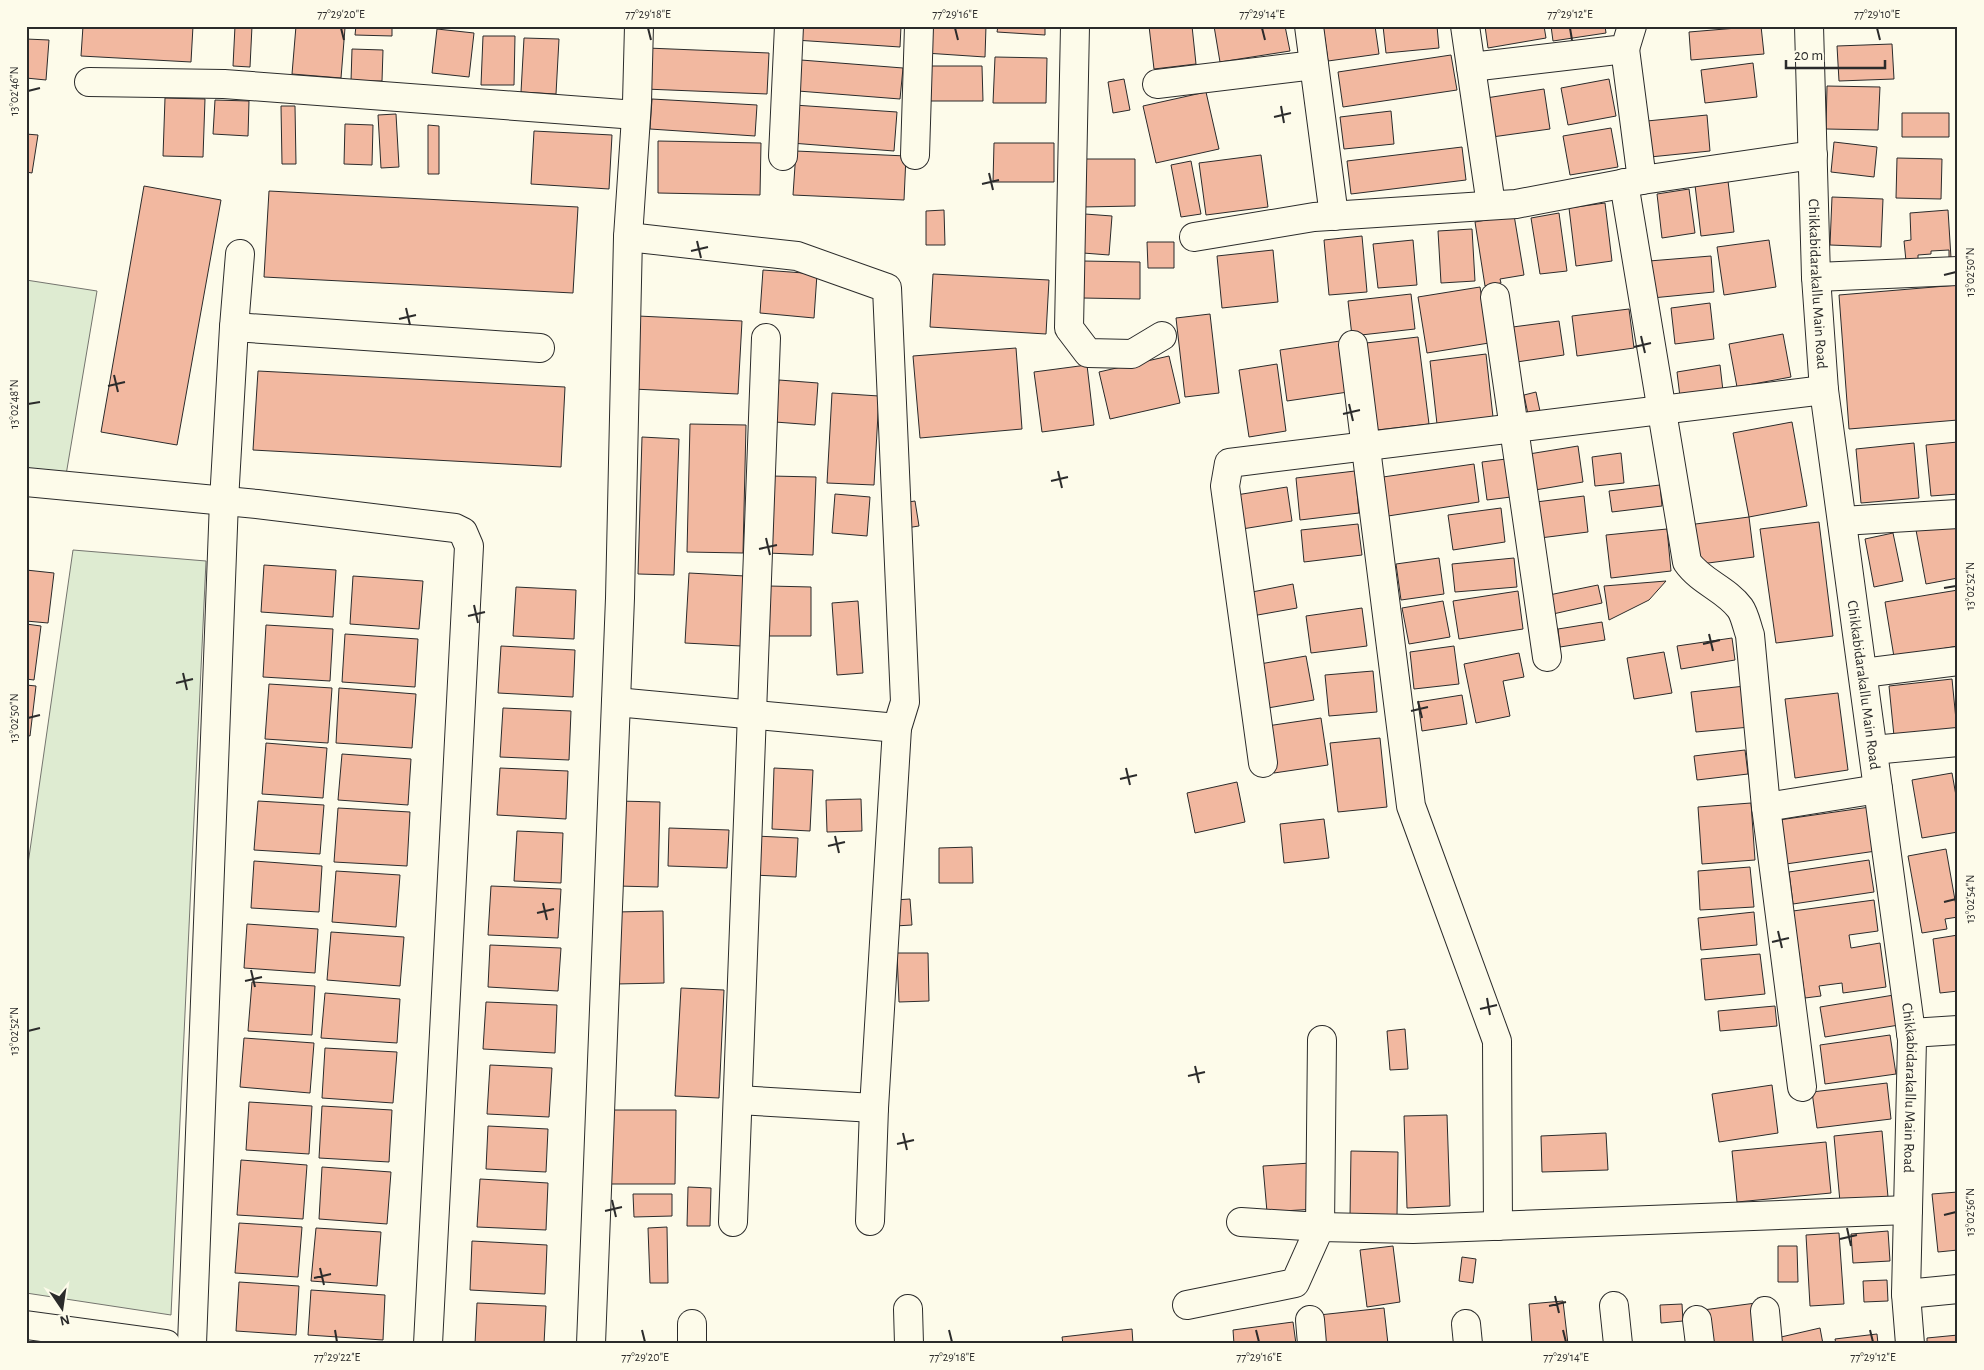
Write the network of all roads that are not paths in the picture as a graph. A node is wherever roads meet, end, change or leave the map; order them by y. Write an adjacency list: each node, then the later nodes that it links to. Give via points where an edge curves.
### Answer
1 (639, 26): 13 (street)
2 (789, 26): 16 (street)
3 (919, 26): 14 (street)
4 (1075, 26): 27 (street, via 1069,328 1088,353 1132,354)
5 (1309, 26): 9 (street)
6 (1465, 26): 10 (street)
7 (1809, 26): 15 (street, Chikkabidarakallu Main Road)
8 (1628, 38): 10 (street); 17 (street)
9 (1314, 65): 12 (street); 19 (street)
10 (1471, 67): 18 (street)
11 (89, 82): 13 (street, via 224,84)
12 (1157, 84)
13 (636, 115): 20 (street)
14 (915, 155)
15 (1813, 155): 17 (street); 24 (street, Chikkabidarakallu Main Road)
16 (782, 156)
17 (1633, 182): 18 (street, via 1516,204); 32 (street)
18 (1491, 205): 19 (street)
19 (1334, 216): 21 (street)
20 (628, 237): 42 (street); 44 (street, via 797,256 887,288 905,702)
21 (1194, 237)
22 (240, 254): 26 (street)
23 (1958, 271): 24 (street)
24 (1816, 278): 31 (street, Chikkabidarakallu Main Road)
25 (1494, 297): 33 (street)
26 (234, 328): 30 (street); 36 (street)
27 (1162, 336)
28 (766, 338): 43 (street)
29 (1354, 345): 34 (street)
30 (540, 348)
31 (1824, 390): 32 (street); 38 (street, Chikkabidarakallu Main Road)
32 (1662, 411): 33 (street); 49 (street, via 1687,562 1693,571 1741,609 1750,634)
33 (1512, 428): 34 (street); 39 (street)
34 (1365, 446): 47 (street, via 1229,463 1225,486); 60 (street, via 1411,806 1497,1041)
35 (26, 482): 36 (street)
36 (224, 501): 70 (street); 71 (street, via 455,528 467,538 469,546)
37 (1958, 514): 38 (street)
38 (1842, 521): 41 (street, Chikkabidarakallu Main Road)
39 (1546, 657)
40 (1958, 660): 41 (street)
41 (1863, 673): 46 (street, Chikkabidarakallu Main Road)
42 (616, 702): 43 (street); 72 (street)
43 (753, 715): 44 (street); 54 (street)
44 (897, 728): 55 (street)
45 (1958, 742): 46 (street)
46 (1873, 750): 48 (street, Chikkabidarakallu Main Road)
47 (1263, 763)
48 (1878, 789): 49 (street); 51 (street, Chikkabidarakallu Main Road)
49 (1766, 807): 53 (street)
50 (1958, 1030): 51 (street)
51 (1911, 1033): 56 (street, Chikkabidarakallu Main Road)
52 (1322, 1040): 61 (street)
53 (1802, 1087)
54 (738, 1100): 55 (street); 58 (street)
55 (874, 1108): 57 (street)
56 (1908, 1210): 60 (street); 63 (street, Chikkabidarakallu Main Road)
57 (870, 1221)
58 (733, 1222)
59 (1241, 1222): 61 (street)
60 (1498, 1226): 61 (street, via 1413,1229)
61 (1320, 1227): 64 (street, via 1295,1283)
62 (1958, 1289): 63 (street)
63 (1906, 1294): 76 (street, Chikkabidarakallu Main Road)
64 (1187, 1305)
65 (1614, 1306): 74 (street)
66 (908, 1309): 73 (street)
67 (1765, 1311): 75 (street)
68 (26, 1325): 69 (street)
69 (166, 1344)
70 (192, 1344)
71 (428, 1344)
72 (590, 1344)
73 (909, 1344)
74 (1618, 1344)
75 (1768, 1344)
76 (1910, 1344)

